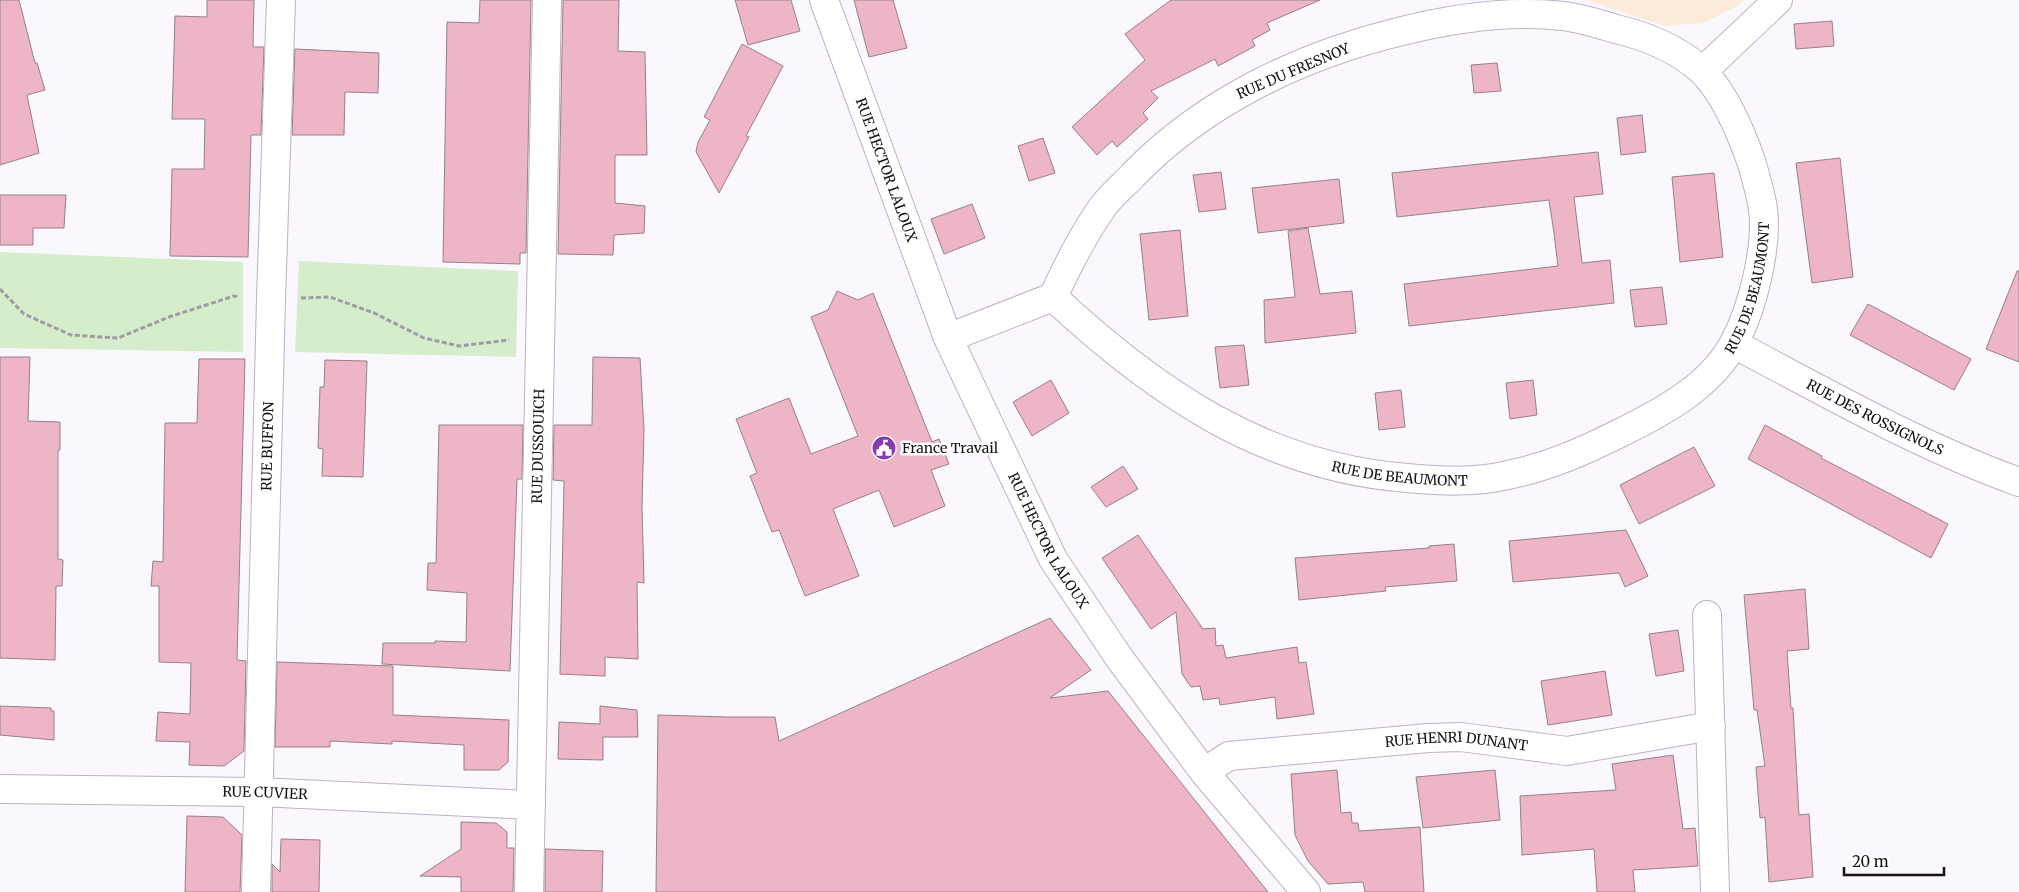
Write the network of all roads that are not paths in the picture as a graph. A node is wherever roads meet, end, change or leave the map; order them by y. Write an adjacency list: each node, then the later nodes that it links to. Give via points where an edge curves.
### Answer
1 (281, 0): 15 (street, RUE BUFFON, via 270,299)
2 (547, 0): 16 (street, RUE DUSSOUICH)
3 (824, 0): 8 (street, RUE HECTOR LALOUX)
4 (1778, 0): 5 (street)
5 (1703, 70): 6 (street, RUE DU FRESNOY, via 1727,105 1746,146); 7 (street, RUE DU FRESNOY, via 1670,48 1630,32 1564,16 1506,15 1459,19 1396,32 1338,49 1234,95 1145,162 1104,205 1074,252)
6 (1764, 214): 9 (street, RUE DE BEAUMONT, via 1761,256 1752,299)
7 (1053, 297): 8 (street); 9 (street, RUE DE BEAUMONT, via 1127,362 1219,423 1316,462 1373,476 1469,481 1506,476 1552,464 1593,447 1684,397 1713,372)
8 (948, 338): 13 (street, RUE HECTOR LALOUX, via 1053,559 1120,659)
9 (1734, 344): 10 (street, RUE DES ROSSIGNOLS, via 1894,429 1969,464)
10 (2019, 482)
11 (1707, 614): 12 (street)
12 (1710, 726): 13 (street, RUE HENRI DUNANT, via 1568,751 1462,737 1229,756); 20 (street)
13 (1204, 772): 19 (street, RUE HECTOR LALOUX)
14 (0, 789): 15 (street, RUE CUVIER)
15 (259, 792): 16 (street, RUE CUVIER); 17 (street, RUE BUFFON)
16 (531, 805): 18 (street, RUE DUSSOUICH)
17 (256, 892)
18 (529, 892)
19 (1306, 892)
20 (1715, 892)

